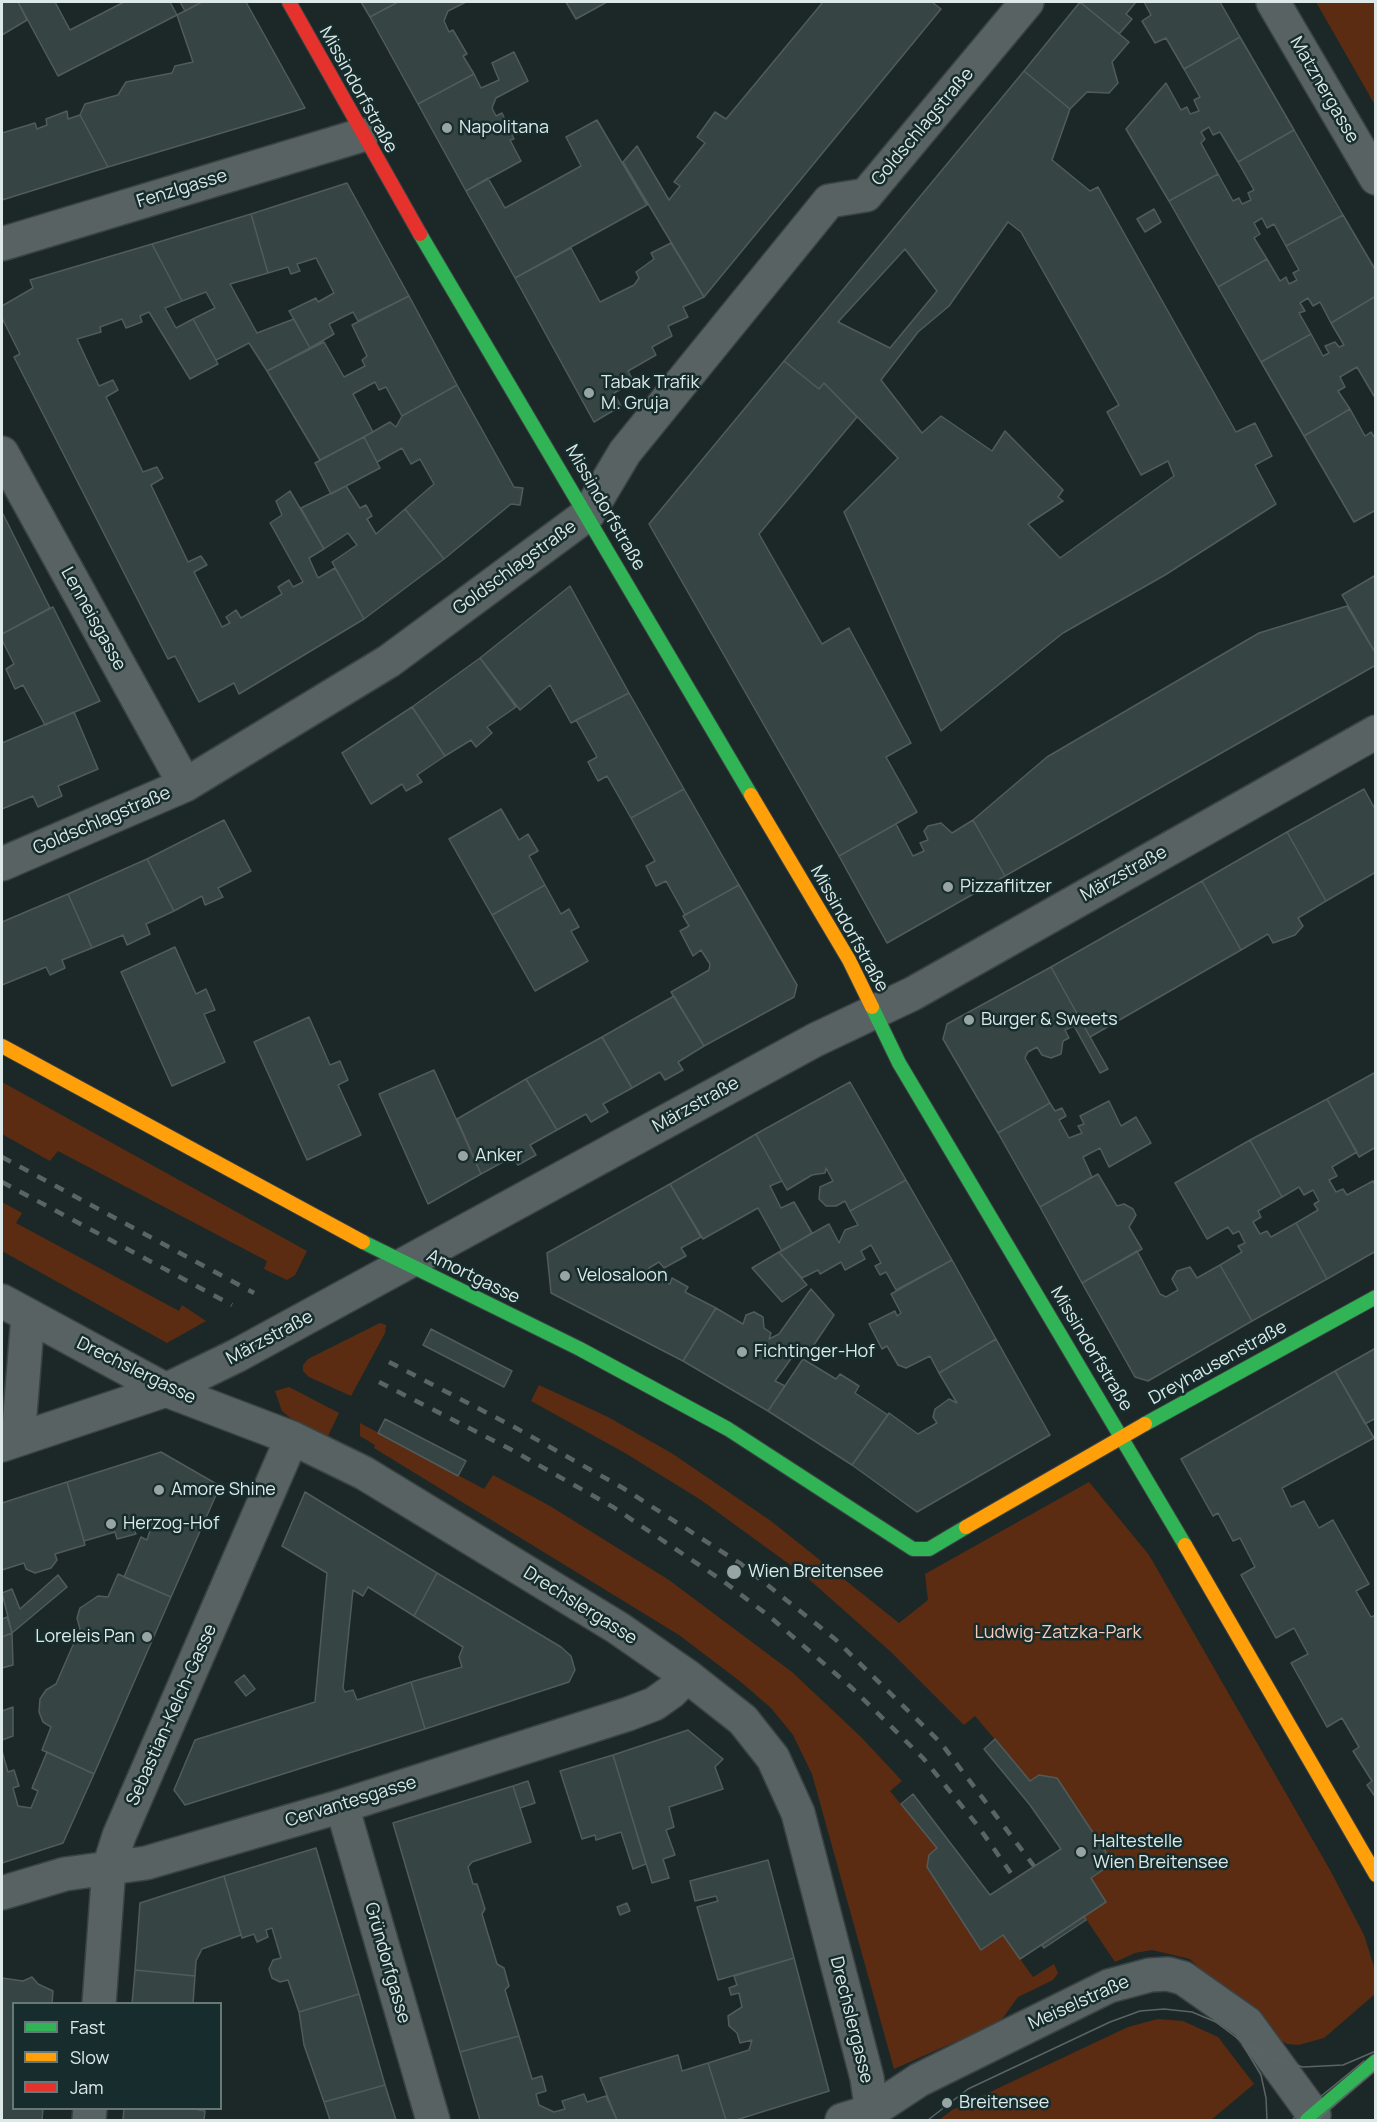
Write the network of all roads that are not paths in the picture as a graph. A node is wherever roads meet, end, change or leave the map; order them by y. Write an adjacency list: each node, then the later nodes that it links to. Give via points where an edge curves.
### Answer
1 (288, 2): 4 (street, Missindorfstraße)
2 (1027, 2): 8 (street, Goldschlagstraße, via 866,195 829,201 625,452)
3 (1273, 2): 5 (street, Matznergasse)
4 (362, 135): 6 (street, Fenzlgasse); 8 (street, Missindorfstraße)
5 (1376, 178)
6 (2, 244)
7 (2, 453): 10 (street, Lenneisgasse)
8 (588, 514): 10 (street, Goldschlagstraße, via 389,661); 12 (street, Missindorfstraße, via 849,960)
9 (1376, 732): 12 (street, Märzstraße)
10 (185, 785): 11 (street, Goldschlagstraße)
11 (2, 864)
12 (874, 1013): 14 (street, Märzstraße, via 815,1040); 18 (street, Missindorfstraße, via 899,1063)
13 (2, 1046): 14 (street, Amortgasse)
14 (404, 1264): 17 (street, Märzstraße); 21 (street, Amortgasse, via 684,1404 904,1545)
15 (1376, 1297): 18 (street, Dreyhausenstraße)
16 (15, 1309): 17 (street, Drechslergasse); 20 (street, Drechslergasse)
17 (166, 1390): 19 (street, Drechslergasse); 20 (street, Märzstraße)
18 (1122, 1436): 21 (street, Dreyhausenstraße, via 929,1549); 25 (street, Missindorfstraße)
19 (292, 1438): 22 (street, Drechslergasse, via 403,1496 618,1628); 24 (street, Sebastian-Kelch-Gasse)
20 (10, 1442)
21 (921, 1550)
22 (687, 1676): 23 (street, Cervantesgasse, via 654,1704 628,1714); 29 (street, Drechslergasse, via 758,1735 787,1782 814,1869 867,2078)
23 (342, 1806): 24 (street, Cervantesgasse, via 146,1863); 31 (street, Gründorfgasse)
24 (109, 1867): 26 (street, Cervantesgasse, via 65,1874); 27 (street, Sebastian-Kelch-Gasse)
25 (1376, 1875)
26 (2, 1893)
27 (99, 2002)
28 (1376, 2061): 30 (street)
29 (862, 2117): 30 (street, Meiselstraße, via 919,2080 1109,1986 1168,1974 1183,1978 1247,2023)
30 (1310, 2118)
31 (433, 2121)

